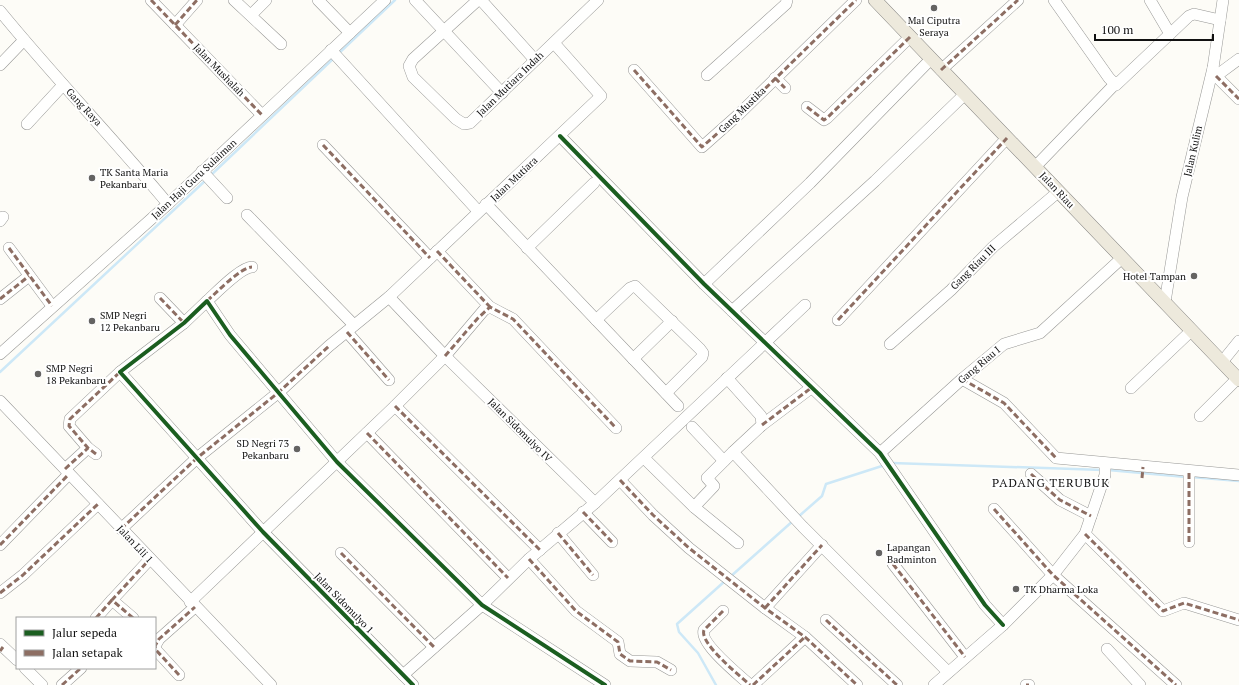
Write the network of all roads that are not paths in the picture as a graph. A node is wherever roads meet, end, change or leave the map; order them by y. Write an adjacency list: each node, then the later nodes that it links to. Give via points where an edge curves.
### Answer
1 (151, 0): 20 (street, Jalan Mushalah)
2 (197, 0): 20 (street)
3 (234, 0): 18 (street)
4 (266, 0): 18 (street)
5 (318, 0): 21 (street)
6 (384, 0): 21 (street, Jalan Haji Guru Sulaiman)
7 (414, 0): 22 (street)
8 (480, 0): 22 (street); 31 (street)
9 (598, 0): 26 (street)
10 (787, 0): 36 (street, via 786,4)
11 (856, 0): 37 (street, Gang Mustika)
12 (876, 0): 24 (main road, Jalan Riau)
13 (1018, 0): 34 (street)
14 (1054, 0): 38 (street)
15 (1150, 0): 23 (street)
16 (1223, 0): 19 (street, Jalan Kulim)
17 (0, 11): 25 (street, Gang Raya)
18 (251, 15): 27 (street)
19 (1220, 20): 23 (street, via 1191,15); 35 (street, Jalan Kulim)
20 (175, 25): 45 (street, Jalan Mushalah)
21 (350, 33): 28 (street, Jalan Haji Guru Sulaiman)
22 (444, 33): 41 (street); 41 (street, Jalan Mutiara Indah, via 413,59 409,66 414,77 456,120 464,124 470,123)
23 (1170, 34): 38 (street)
24 (910, 37): 29 (main road, Jalan Riau); 44 (street, via 828,118 820,118)
25 (24, 40): 32 (street); 39 (street, Gang Raya)
26 (554, 43): 31 (street, Jalan Mutiara Indah); 47 (street, Jalan Mutiara, via 601,96)
27 (281, 44)
28 (331, 50): 45 (street, Jalan Haji Guru Sulaiman); 56 (street)
29 (931, 59): 34 (main road, Jalan Riau); 64 (street, via 810,183)
30 (1239, 59): 35 (street)
31 (536, 60): 41 (street, Jalan Mutiara Indah)
32 (0, 65)
33 (634, 70): 37 (street, Gang Mustika, via 701,147)
34 (941, 70): 42 (main road, Jalan Riau)
35 (1215, 72): 43 (street); 69 (street, Jalan Kulim, via 1182,197)
36 (707, 75)
37 (775, 78): 40 (street)
38 (1115, 84): 50 (street)
39 (63, 85): 46 (street); 55 (street, Gang Raya, via 124,150)
40 (785, 88)
41 (502, 92)
42 (965, 94): 48 (main road, Jalan Riau); 73 (street, via 875,181)
43 (1239, 99)
44 (807, 107)
45 (262, 115): 51 (street, Jalan Haji Guru Sulaiman)
46 (27, 124)
47 (560, 136): 56 (street, Jalan Mutiara); 64 (street)
48 (1007, 138): 50 (main road, Jalan Riau); 75 (street)
49 (323, 145): 60 (street)
50 (1035, 167): 53 (main road, Jalan Riau)
51 (202, 171): 54 (street); 55 (street, Jalan Haji Guru Sulaiman)
52 (594, 183): 59 (street)
53 (1058, 192): 61 (main road, Jalan Riau); 82 (street, Gang Riau III, via 992,247 951,290)
54 (227, 198)
55 (168, 204): 71 (street, Jalan Haji Guru Sulaiman)
56 (482, 208): 59 (street); 60 (street, Jalan Mutiara)
57 (246, 215): 78 (street)
58 (9, 248): 63 (street)
59 (527, 248): 74 (street)
60 (433, 255): 65 (street, Jalan Mutiara); 72 (street)
61 (1122, 258): 69 (main road, Jalan Riau); 89 (street, Gang Riau I, via 1040,333 1004,344)
62 (252, 267): 68 (street, via 239,273)
63 (29, 276): 67 (street); 71 (street)
64 (704, 284): 73 (street)
65 (389, 297): 78 (street, Jalan Mutiara); 84 (street)
66 (160, 298): 77 (street)
67 (0, 299)
68 (207, 301): 77 (street); 94 (street, via 230,335)
69 (1165, 302): 79 (main road, Jalan Riau)
70 (805, 305): 81 (street)
71 (52, 306): 83 (street, Jalan Haji Guru Sulaiman)
72 (490, 307): 84 (street); 102 (street, via 513,319)
73 (732, 311): 81 (street)
74 (596, 320): 76 (street, via 635,286); 85 (street)
75 (838, 320)
76 (672, 321): 85 (street); 95 (street, via 703,353 702,358)
77 (184, 323): 87 (street)
78 (350, 329): 91 (street); 94 (street, Jalan Mutiara)
79 (1192, 331): 86 (main road, Jalan Riau); 93 (street)
80 (1239, 341): 86 (street)
81 (764, 343): 88 (street); 92 (street)
82 (890, 344)
83 (0, 354)
84 (445, 356): 97 (street); 117 (street, Jalan Sidomulyo IV)
85 (633, 359): 95 (street)
86 (1222, 362): 90 (main road, Jalan Riau)
87 (120, 372): 106 (street, Jalan Sidomulyo 1); 111 (street, via 70,419 69,426 92,451)
88 (727, 378): 100 (street, via 762,416); 107 (street)
89 (962, 379): 105 (street, Gang Riau I); 110 (street, via 1004,403 1056,458)
90 (1238, 379): 99 (street)
91 (389, 380)
92 (811, 388): 100 (street); 105 (street)
93 (1131, 388)
94 (279, 392): 106 (street, Jalan Mutiara); 109 (street)
95 (666, 393): 98 (street)
96 (0, 401): 111 (street, Jalan Lili 1)
97 (395, 406): 103 (street); 131 (street)
98 (678, 406)
99 (1200, 416)
100 (762, 425): 104 (street)
101 (692, 427): 108 (street)
102 (616, 428)
103 (367, 432): 109 (street); 138 (street)
104 (733, 452): 108 (street); 130 (street, via 802,527)
105 (883, 456): 149 (street, via 985,605)
106 (197, 458): 122 (street, Jalan Mutiara); 123 (street, Jalan Sidomulyo 1)
107 (644, 458): 115 (street); 118 (street)
108 (724, 461): 118 (street, via 707,478 714,486)
109 (337, 462): 123 (street); 142 (street)
110 (1105, 469): 113 (street); 121 (street)
111 (67, 471): 116 (street, Jalan Lili 1); 129 (street)
112 (1031, 474): 121 (street, via 1060,500)
113 (1189, 474): 114 (street); 127 (street)
114 (1239, 475)
115 (620, 480): 117 (street); 143 (street, via 666,528)
116 (98, 504): 122 (street, Jalan Lili 1); 139 (street, via 23,575)
117 (595, 504): 120 (street)
118 (694, 507): 128 (street)
119 (994, 509): 137 (street)
120 (583, 512): 124 (street); 126 (street)
121 (1091, 516): 125 (street)
122 (121, 529): 133 (street, Jalan Lili 1)
123 (264, 532): 141 (street); 162 (street, Jalan Sidomulyo 1)
124 (558, 534): 131 (street); 136 (street)
125 (1085, 534): 137 (street); 148 (street, via 1163,611 1184,603)
126 (612, 542)
127 (1189, 542)
128 (738, 543)
129 (0, 545)
130 (822, 545): 143 (street); 163 (street)
131 (540, 550): 134 (street)
132 (341, 553): 153 (street)
133 (150, 559): 140 (street); 141 (street, Jalan Lili 1)
134 (529, 559): 138 (street); 160 (street, via 576,611 618,642 618,650 623,657 657,662)
135 (893, 564): 156 (street)
136 (593, 575)
137 (1053, 575): 149 (street); 174 (street)
138 (508, 578): 142 (street)
139 (0, 593)
140 (112, 600): 145 (street); 146 (street)
141 (193, 604): 151 (street); 166 (street, Jalan Lili 1)
142 (482, 605): 153 (street); 168 (street)
143 (765, 608): 150 (street)
144 (724, 611): 169 (street, via 703,631 704,638)
145 (97, 617)
146 (132, 617)
147 (826, 620): 172 (street)
148 (1239, 620)
149 (1002, 625): 156 (street)
150 (805, 637): 170 (street); 171 (street)
151 (157, 638)
152 (1, 647): 157 (street)
153 (434, 647): 162 (street)
154 (1107, 649): 173 (street)
155 (156, 650): 161 (street)
156 (966, 657): 163 (street)
157 (16, 659)
158 (26, 669): 164 (street)
159 (80, 669): 165 (street)
160 (671, 670)
161 (178, 675)
162 (403, 675): 167 (street, Jalan Sidomulyo 1)
163 (943, 680)
164 (42, 685)
165 (62, 685)
166 (271, 685)
167 (413, 685)
168 (606, 685)
169 (750, 685)
170 (753, 685)
171 (857, 685)
172 (897, 685)
173 (1140, 685)
174 (1176, 685)

